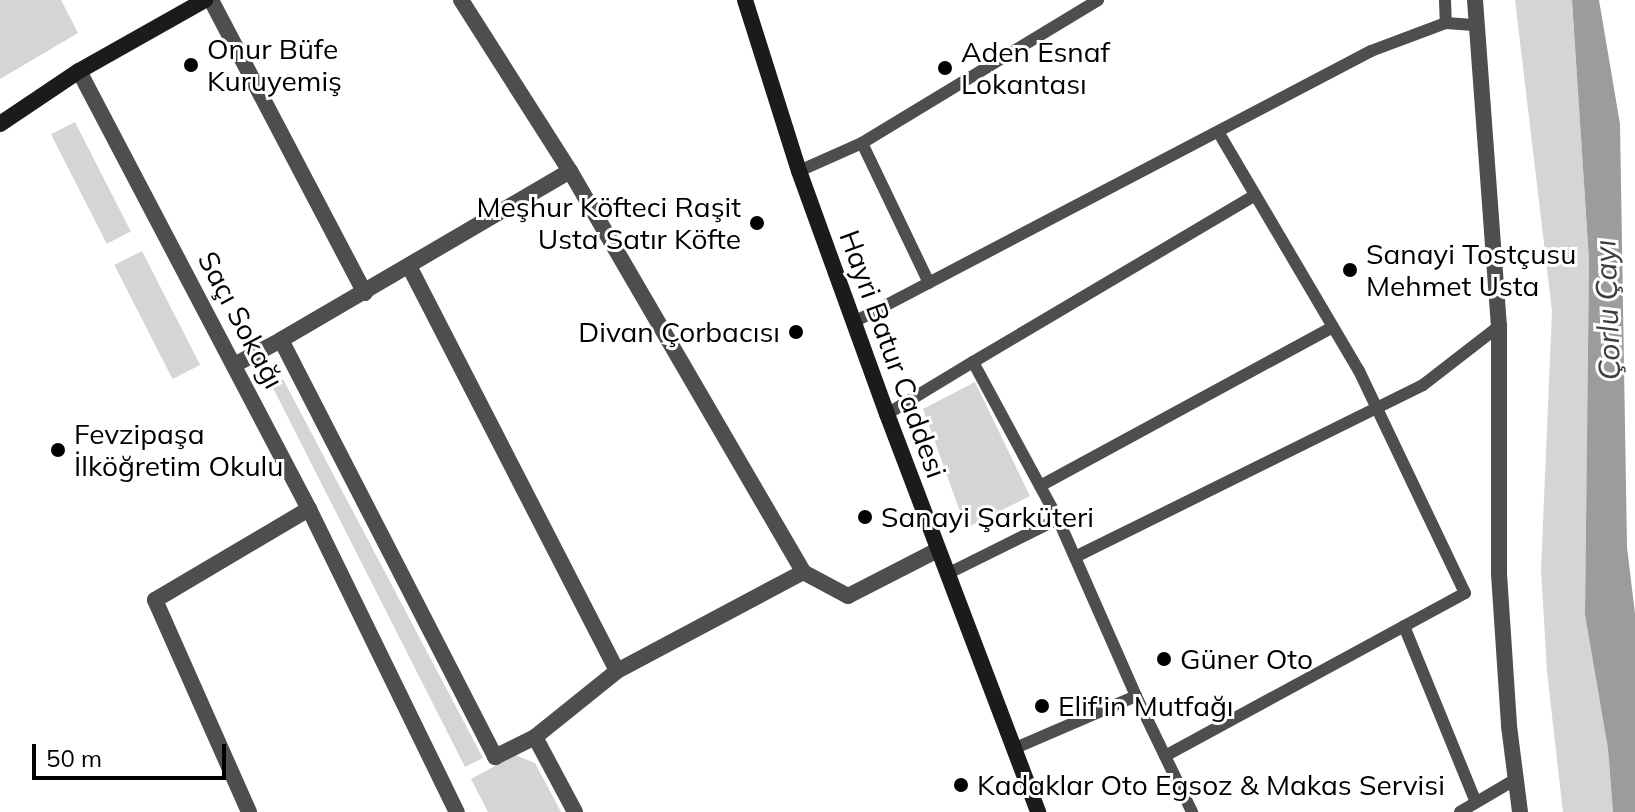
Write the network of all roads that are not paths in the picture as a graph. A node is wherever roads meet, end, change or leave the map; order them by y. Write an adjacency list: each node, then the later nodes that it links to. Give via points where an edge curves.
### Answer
1 (205, 0): 10 (main road)
2 (211, 0): 19 (street)
3 (461, 0): 14 (street)
4 (745, 0): 15 (main road, Hayri Batur Caddesi)
5 (1098, 0): 13 (lane)
6 (1445, 0): 8 (lane)
7 (1475, 0): 9 (street)
8 (1446, 23): 9 (lane); 12 (lane, via 1371,51)
9 (1477, 25): 21 (street)
10 (79, 71): 11 (main road); 25 (street, Saçı Sokağı)
11 (0, 124)
12 (1218, 132): 16 (lane); 18 (lane)
13 (862, 143): 15 (lane); 18 (lane)
14 (570, 171): 17 (street); 33 (street)
15 (799, 171): 20 (main road, Hayri Batur Caddesi)
16 (1255, 195): 22 (lane); 24 (lane)
17 (410, 268): 19 (street); 36 (street)
18 (929, 283): 20 (lane)
19 (365, 293): 23 (street)
20 (854, 322): 27 (main road, Hayri Batur Caddesi)
21 (1499, 326): 26 (lane, via 1423,385); 41 (street, via 1499,574)
22 (1333, 327): 26 (lane); 28 (lane)
23 (281, 340): 25 (street); 38 (street, via 495,757)
24 (973, 362): 27 (lane); 28 (lane)
25 (236, 364): 29 (street, Saçı Sokağı)
26 (1376, 406): 32 (lane); 35 (lane, via 1465,593)
27 (887, 414): 31 (main road, Hayri Batur Caddesi)
28 (1040, 486): 30 (lane)
29 (309, 509): 44 (street, via 155,600); 45 (street, Saçı Sokağı)
30 (1058, 519): 32 (lane); 34 (lane)
31 (938, 550): 33 (street, via 848,596); 34 (main road, Hayri Batur Caddesi)
32 (1075, 557): 37 (lane)
33 (803, 572): 36 (street)
34 (947, 574): 39 (main road, Hayri Batur Caddesi)
35 (1404, 626): 40 (lane); 42 (lane)
36 (617, 671): 38 (street)
37 (1136, 696): 39 (lane); 40 (lane)
38 (535, 737): 46 (street)
39 (1013, 749): 43 (main road, Hayri Batur Caddesi)
40 (1165, 756): 47 (lane)
41 (1516, 779): 42 (lane); 49 (street)
42 (1476, 802): 48 (lane)
43 (1036, 811)
44 (249, 812)
45 (457, 812)
46 (575, 812)
47 (1192, 812)
48 (1460, 812)
49 (1520, 812)

